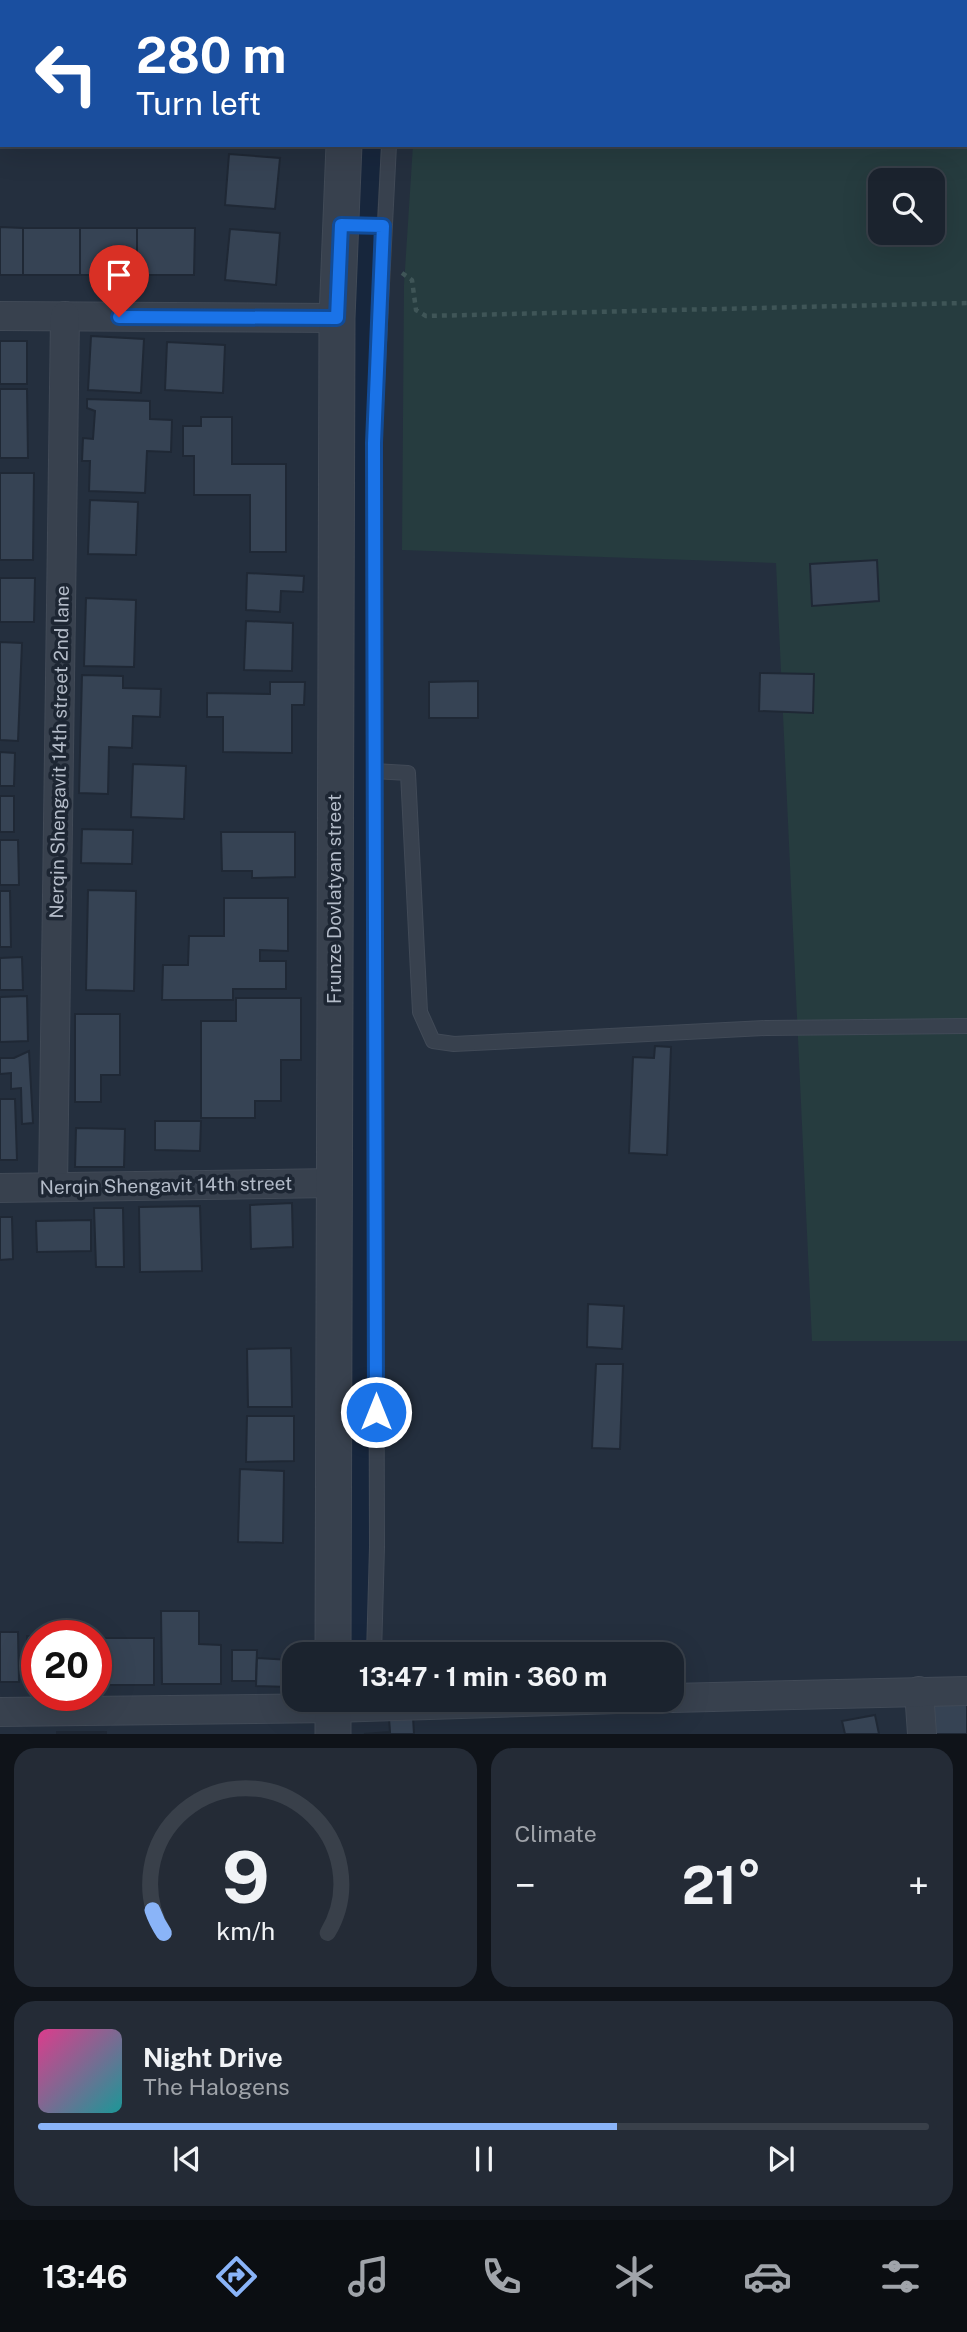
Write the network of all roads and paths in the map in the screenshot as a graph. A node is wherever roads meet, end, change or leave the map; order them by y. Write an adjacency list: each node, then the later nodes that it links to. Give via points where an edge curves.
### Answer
1 (344, 147): 3 (street, Frunze Dovlatyan street)
2 (388, 147): 3 (lane)
3 (363, 225): 4 (lane); 8 (street, Frunze Dovlatyan street)
4 (382, 267): 5 (path, via 397,268 412,280 416,310 426,316); 9 (lane, via 374,443)
5 (967, 303)
6 (0, 316): 7 (street)
7 (65, 316): 8 (street); 12 (street, Nerqin Shengavit 14th street 2nd lane)
8 (337, 318): 11 (street, Frunze Dovlatyan street)
9 (374, 771): 10 (lane, via 408,773 420,1012 433,1041 454,1044 766,1028); 15 (lane)
10 (967, 1026)
11 (332, 1183): 12 (street, Nerqin Shengavit 14th street); 14 (street, Frunze Dovlatyan street)
12 (53, 1187): 13 (street, Nerqin Shengavit 14th street)
13 (0, 1188)
14 (333, 1642)
15 (374, 1642)
16 (919, 1691): 17 (street); 18 (street); 21 (street)
17 (967, 1691)
18 (684, 1698)
19 (0, 1712): 20 (street)
20 (333, 1713)
21 (922, 1734)

